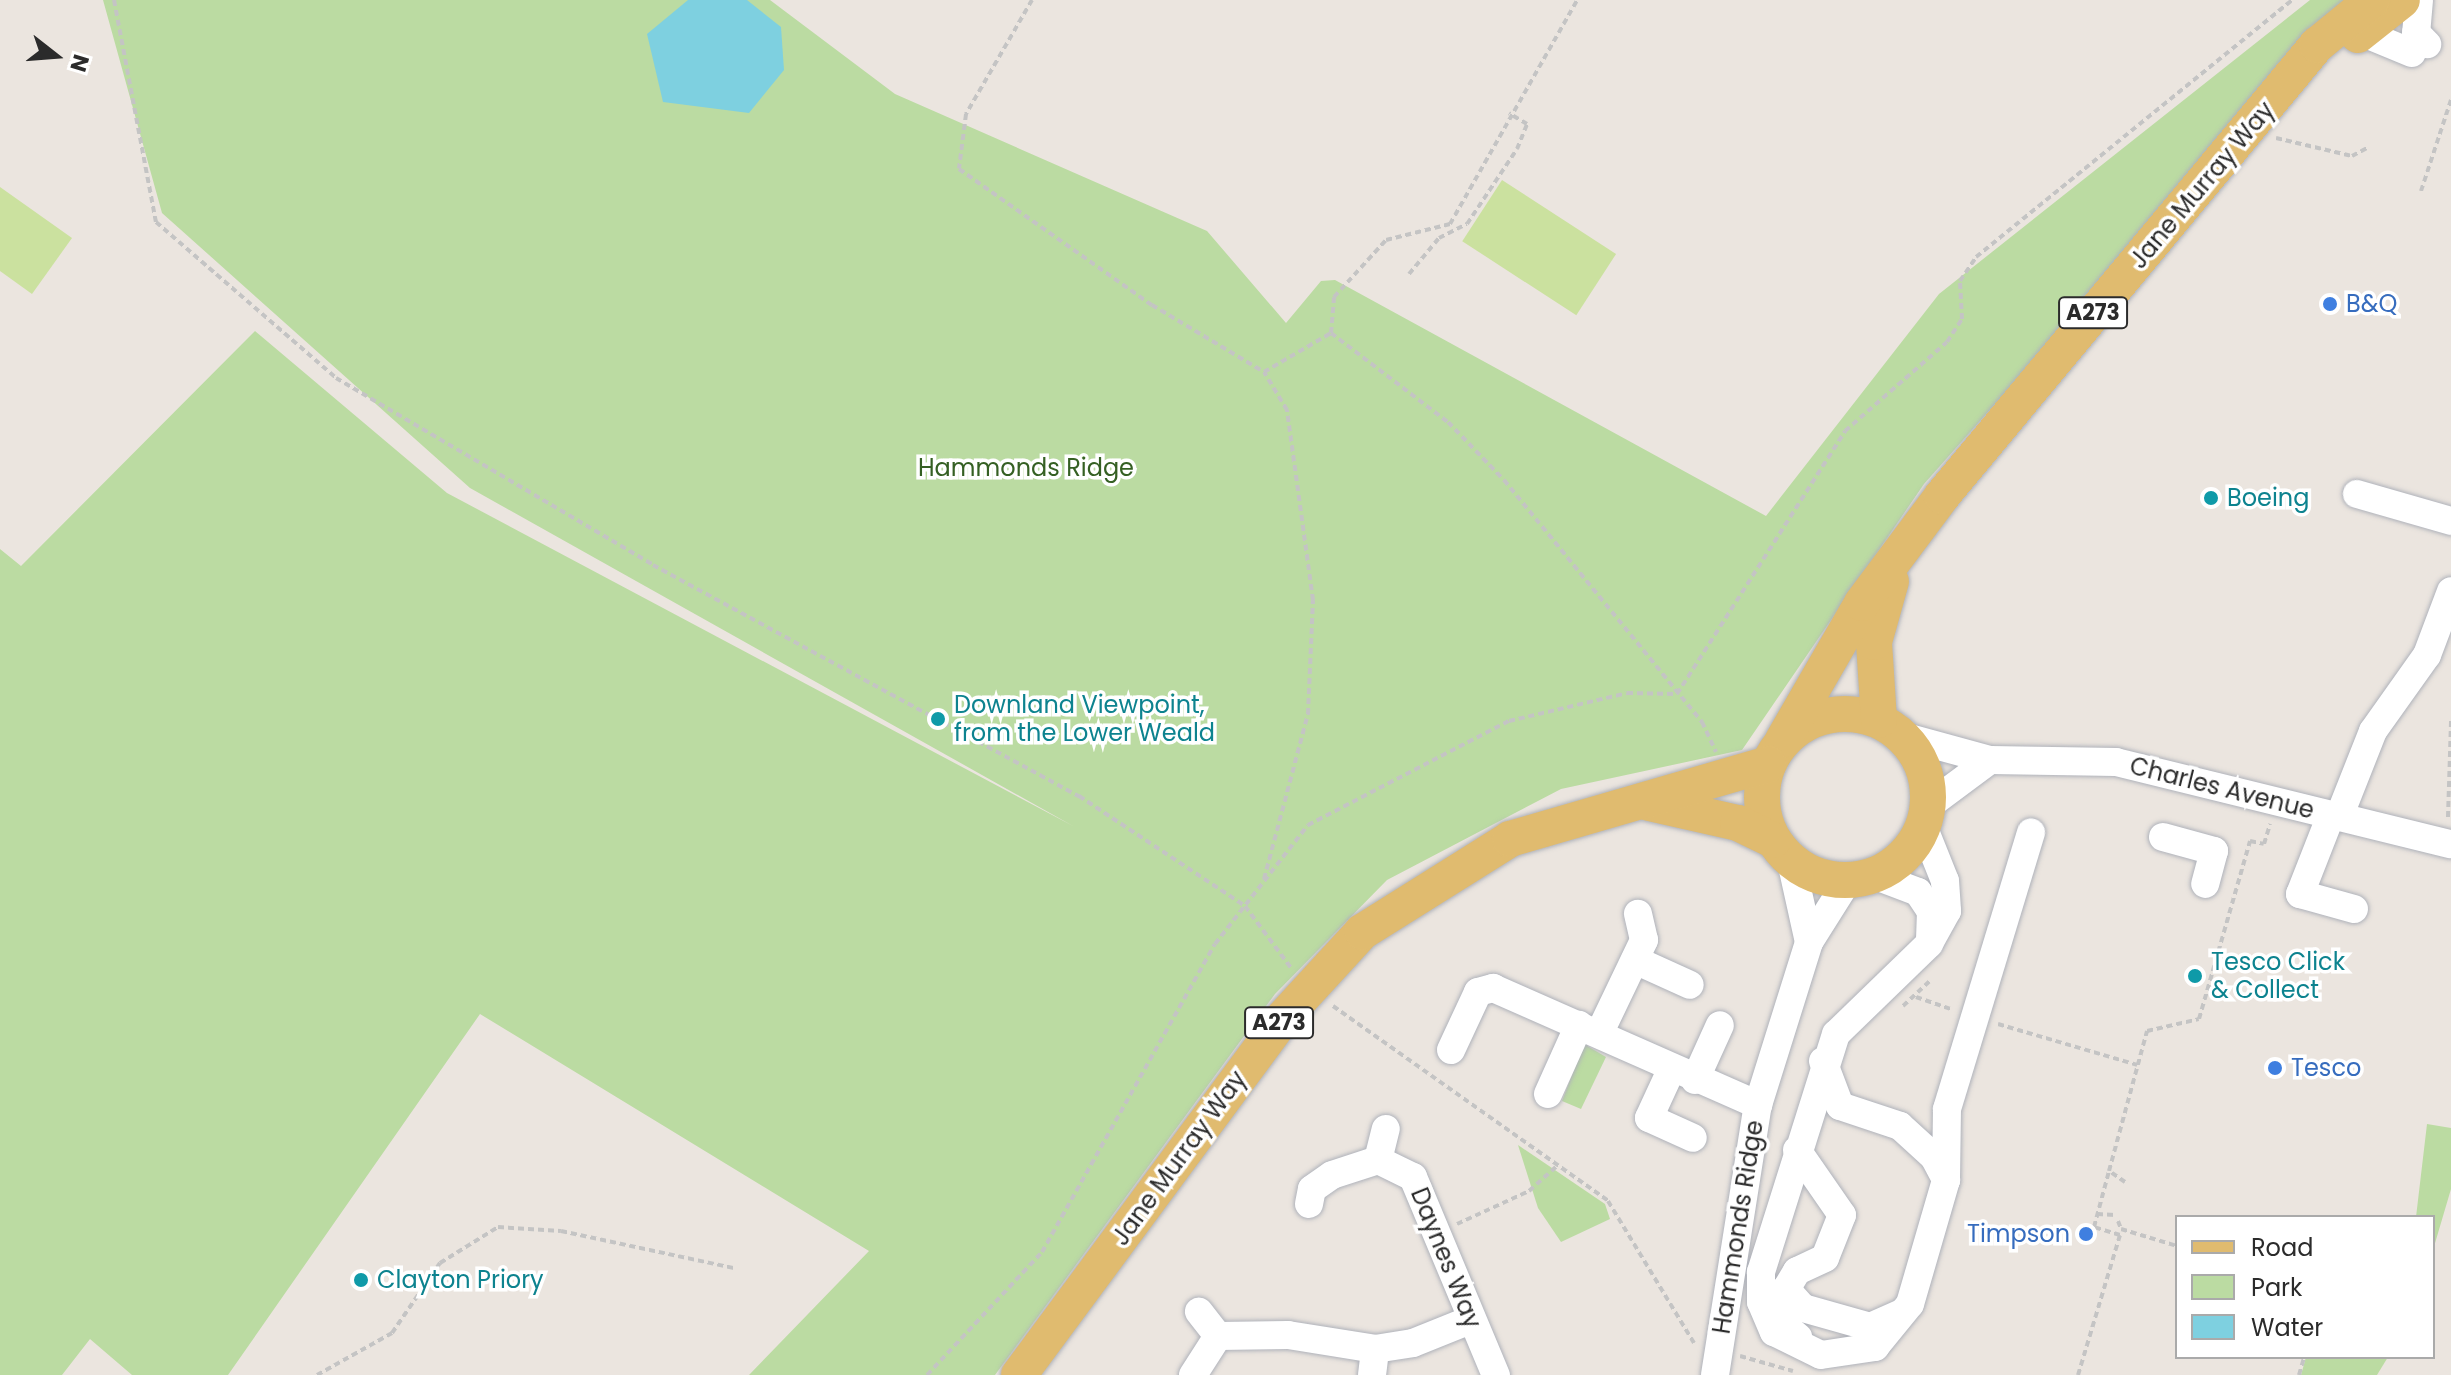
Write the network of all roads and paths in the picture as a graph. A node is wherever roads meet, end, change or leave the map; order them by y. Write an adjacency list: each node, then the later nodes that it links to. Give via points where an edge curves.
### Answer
1 (114, 0): 37 (path, via 156,222 336,378 653,565 1079,796)
2 (1032, 0): 15 (path, via 966,114 959,169 1152,305)
3 (1577, 0): 9 (path)
4 (2292, 0): 20 (path, via 1976,257 1960,281 1962,319 1947,342 1845,431)
5 (2402, 0): 7 (main road, Jane Murray Way / A273)
6 (2419, 0): 7 (street, via 2420,48)
7 (2366, 16): 18 (main road, Jane Murray Way / A273, via 2300,72 2056,357)
8 (2451, 100): 12 (path)
9 (1509, 113): 13 (path, via 1527,124 1517,149 1467,224 1439,238); 14 (path, via 1500,146 1450,224 1386,240 1334,297)
10 (2269, 136): 11 (path, via 2352,156)
11 (2367, 148)
12 (2421, 191)
13 (1409, 274)
14 (1331, 333): 15 (path); 20 (path, via 1448,422)
15 (1264, 372): 35 (path, via 1287,410 1313,600 1308,714)
16 (2357, 494): 17 (street)
17 (2451, 521)
18 (1896, 561): 22 (main road, Jane Murray Way / A273, via 1874,642); 23 (main road, Jane Murray Way / A273, via 1862,603)
19 (2451, 591): 29 (street, via 2427,655 2373,731)
20 (1677, 694): 24 (path, via 1712,738); 35 (path, via 1627,693 1509,721 1308,825)
21 (2451, 719): 32 (path)
22 (1891, 728): 23 (main road, via 1828,715); 25 (street, Charles Avenue); 28 (main road, via 1918,756)
23 (1775, 752): 27 (main road, Jane Murray Way / A273); 33 (main road, via 1761,790)
24 (1716, 756)
25 (1990, 760): 26 (street, Charles Avenue, via 2116,762); 28 (street)
26 (2275, 801): 29 (street, Charles Avenue); 51 (path, via 2264,844 2250,841 2199,1019 2156,1024)
27 (1643, 802): 33 (main road, Jane Murray Way / A273, via 1738,823); 44 (main road, Jane Murray Way / A273, via 1560,821 1457,868 1373,923)
28 (1925, 816): 34 (main road, via 1895,863); 41 (street, via 1948,895)
29 (2335, 816): 32 (street, Charles Avenue); 38 (street, via 2300,894)
30 (2031, 832): 46 (street)
31 (2163, 837): 36 (street, via 2214,851)
32 (2449, 844)
33 (1782, 851): 34 (main road); 40 (street, Hammonds Ridge)
34 (1861, 878): 40 (street, Hammonds Ridge); 41 (street, via 1909,884 1926,901)
35 (1262, 884): 37 (path)
36 (2205, 884)
37 (1245, 906): 44 (path); 83 (path, via 1215,944 1042,1252)
38 (2354, 909)
39 (1638, 914): 42 (street, via 1644,940)
40 (1809, 942): 54 (street, Hammonds Ridge)
41 (1929, 944): 50 (street, via 1836,1034)
42 (1635, 960): 43 (street); 47 (street)
43 (1678, 979)
44 (1306, 989): 62 (path); 84 (main road, Jane Murray Way / A273)
45 (1916, 997): 46 (path)
46 (1975, 1018): 51 (path); 55 (street)
47 (1589, 1029): 49 (street, via 1493,988 1478,992); 52 (street); 53 (street)
48 (1719, 1034): 52 (street)
49 (1451, 1050)
50 (1823, 1061): 56 (street, via 1830,1091); 60 (street)
51 (2137, 1065): 63 (path)
52 (1684, 1074): 54 (street); 59 (street, via 1649,1118)
53 (1548, 1094)
54 (1758, 1105): 81 (street, Hammonds Ridge)
55 (1947, 1109): 57 (street, via 1932,1121); 64 (street)
56 (1845, 1110): 57 (street); 60 (street)
57 (1900, 1126): 64 (street, via 1934,1157)
58 (1386, 1129): 61 (street)
59 (1693, 1138)
60 (1798, 1145): 74 (street, via 1842,1215 1825,1258 1797,1271); 79 (street, via 1761,1272 1761,1302 1781,1338 1821,1355)
61 (1378, 1160): 66 (street, via 1332,1175 1312,1189); 70 (street, Daynes Way, via 1413,1177)
62 (1558, 1164): 70 (path, via 1529,1191); 81 (path, via 1608,1201 1695,1344)
63 (2109, 1171): 65 (path); 67 (path)
64 (1946, 1180): 75 (street)
65 (2125, 1182)
66 (1309, 1204)
67 (2097, 1214): 68 (path); 71 (path, via 2094,1227)
68 (2115, 1215)
69 (2118, 1221): 71 (path)
70 (1440, 1231): 77 (street, Daynes Way)
71 (2120, 1232): 72 (path); 88 (path)
72 (2175, 1246)
73 (734, 1268): 82 (path, via 561,1231 498,1227 440,1263 392,1333)
74 (1786, 1289): 75 (street, via 1803,1308 1870,1327); 79 (street, via 1788,1330)
75 (1910, 1304): 79 (street, via 1885,1340)
76 (1199, 1312): 78 (street)
77 (1470, 1320): 80 (street); 86 (street, Daynes Way)
78 (1218, 1336): 80 (street, via 1288,1335); 85 (street)
79 (1845, 1353)
80 (1374, 1362)
81 (1716, 1362): 87 (path)
82 (317, 1375)
83 (927, 1375)
84 (1019, 1375)
85 (1193, 1375)
86 (1496, 1375)
87 (1807, 1375)
88 (2078, 1375)

